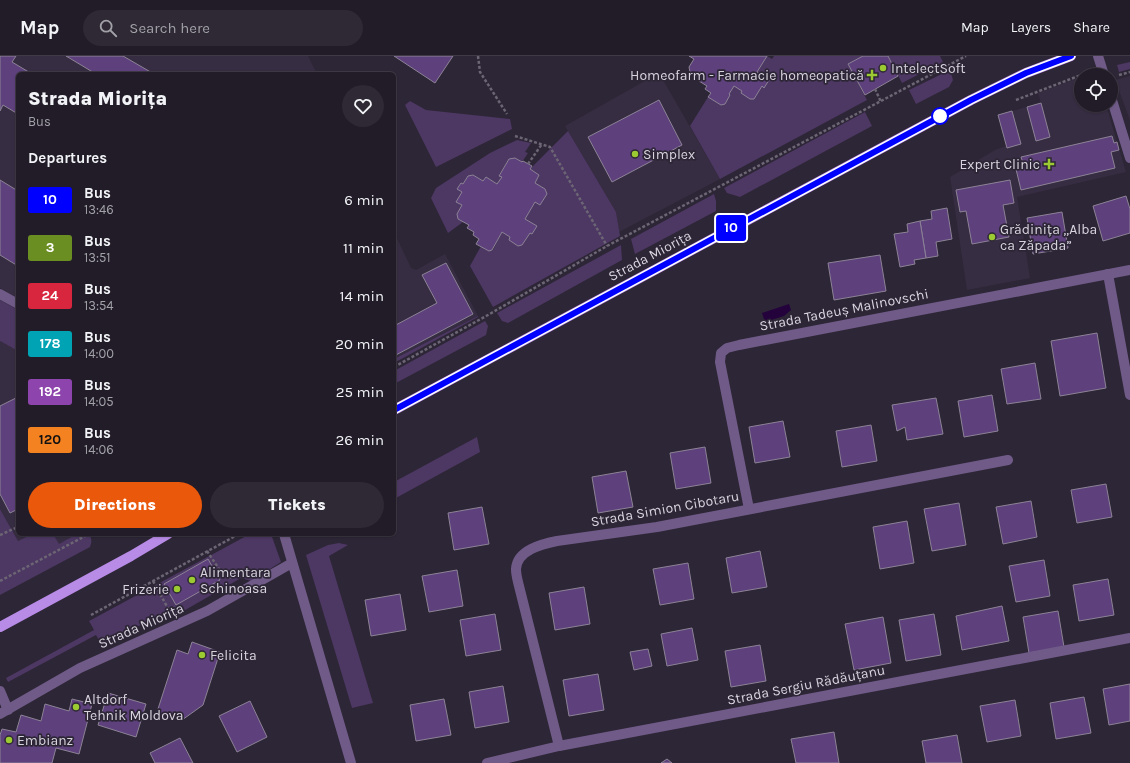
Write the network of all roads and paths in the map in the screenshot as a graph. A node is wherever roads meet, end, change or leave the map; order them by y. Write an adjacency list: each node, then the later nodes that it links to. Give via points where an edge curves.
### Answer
1 (478, 56): 11 (path, via 480,72)
2 (966, 56): 9 (path)
3 (1071, 56): 23 (main road, Strada Miorița, via 1026,73 971,100)
4 (1098, 56): 5 (street)
5 (1102, 68)
6 (1074, 78): 8 (path)
7 (875, 89): 9 (path)
8 (1016, 100)
9 (881, 102): 16 (path)
10 (1116, 112): 14 (street)
11 (507, 114)
12 (515, 136): 13 (path)
13 (542, 144): 15 (path); 16 (path, via 550,146)
14 (1130, 158)
15 (528, 164)
16 (607, 246): 21 (path)
17 (1130, 270): 18 (street, Strada Tadeuș Malinovschi)
18 (1108, 274): 22 (street); 25 (street, Strada Tadeuș Malinovschi, via 727,348 721,353 720,362)
19 (0, 294): 20 (street)
20 (16, 303)
21 (396, 366)
22 (1130, 395)
23 (396, 409)
24 (1008, 460): 25 (street, Strada Simion Cibotaru)
25 (749, 509): 43 (street, Strada Simion Cibotaru, via 657,527 542,544 520,558 516,568 518,582)
26 (16, 528): 27 (path)
27 (0, 535)
28 (85, 536): 34 (path)
29 (165, 536): 39 (main road)
30 (234, 536): 32 (path)
31 (285, 536): 33 (street)
32 (207, 551): 35 (path); 36 (path, via 223,575)
33 (292, 562): 36 (street, Strada Miorița); 44 (street)
34 (0, 581)
35 (152, 581): 37 (path); 38 (path)
36 (254, 584): 38 (street, Strada Miorița)
37 (91, 615)
38 (177, 625): 42 (street, Strada Miorița, via 80,668)
39 (0, 627)
40 (1130, 638): 43 (street, Strada Sergiu Rădăuțanu)
41 (0, 691): 42 (street)
42 (4, 712)
43 (558, 746): 45 (street, Strada Sergiu Rădăuțanu)
44 (351, 763)
45 (487, 763)

